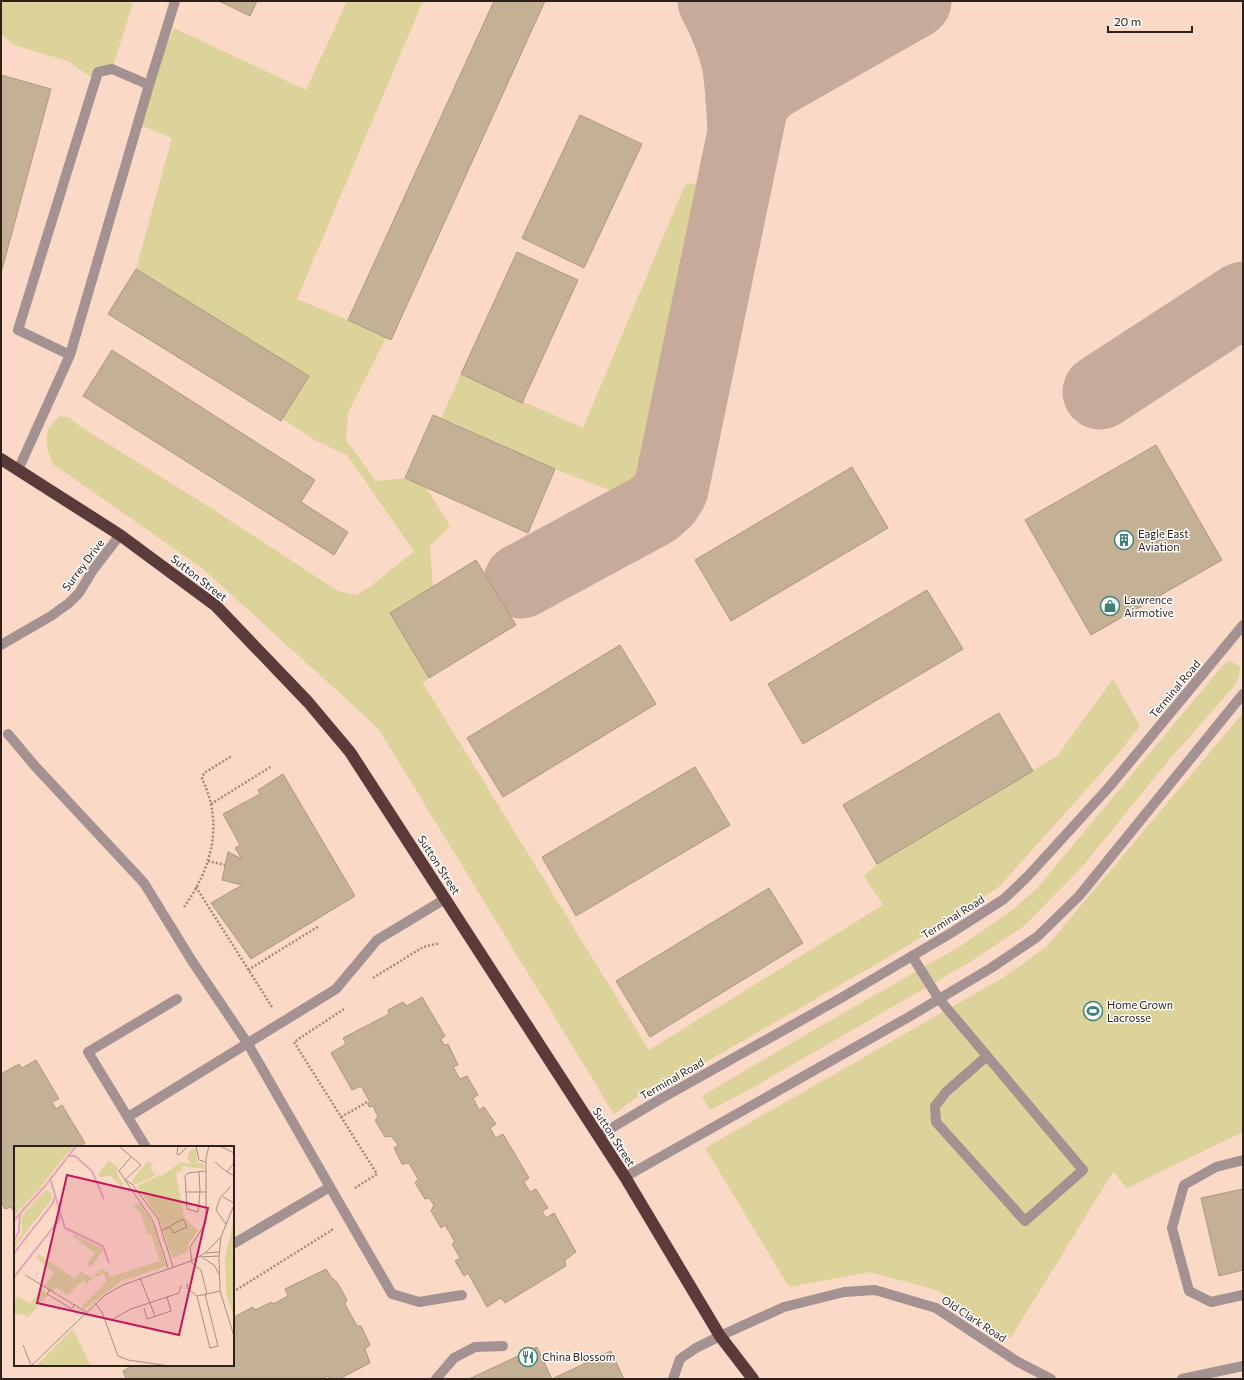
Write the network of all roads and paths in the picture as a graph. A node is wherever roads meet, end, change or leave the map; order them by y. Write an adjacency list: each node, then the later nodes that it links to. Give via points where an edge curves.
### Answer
1 (175, 1): 2 (street)
2 (149, 85): 3 (street); 3 (street, via 112,69 98,72 18,330)
3 (70, 355): 5 (street)
4 (1, 459): 5 (highway, Sutton Street)
5 (18, 470): 6 (highway, Sutton Street)
6 (120, 535): 8 (street, Surrey Drive, via 69,603); 17 (highway, Sutton Street, via 216,606 308,702 350,752)
7 (1241, 632): 21 (street, Terminal Road, via 1110,786 1028,876 1004,899)
8 (1, 645)
9 (1243, 694): 25 (street, via 1079,896 1037,937)
10 (8, 734): 28 (street, via 144,883 192,961)
11 (232, 756): 13 (path, via 204,773 202,779)
12 (272, 766): 13 (path)
13 (211, 804): 14 (path, via 213,843)
14 (208, 862): 15 (path); 16 (path)
15 (225, 865)
16 (196, 887): 18 (path); 22 (path)
17 (445, 899): 28 (street, via 377,940 336,989); 33 (highway, Sutton Street)
18 (184, 907)
19 (319, 926): 22 (path)
20 (440, 944): 23 (path, via 423,947)
21 (912, 956): 25 (street); 33 (street, Terminal Road)
22 (248, 970): 27 (path)
23 (369, 981)
24 (177, 999): 31 (street, via 88,1052)
25 (939, 999): 29 (street); 36 (street)
26 (345, 1008): 32 (path, via 294,1042)
27 (274, 1010)
28 (248, 1044): 31 (street); 37 (street)
29 (987, 1056): 29 (street, via 1083,1170 1025,1221 936,1122 935,1106 946,1092)
30 (369, 1101): 32 (path)
31 (128, 1117): 34 (street)
32 (341, 1117): 38 (path, via 377,1174)
33 (598, 1136): 36 (highway, Sutton Street)
34 (145, 1146)
35 (1243, 1160): 43 (street, via 1216,1167 1184,1185 1172,1228 1189,1291 1211,1302)
36 (625, 1177): 44 (highway, Sutton Street)
37 (330, 1187): 40 (street); 42 (street, via 392,1294 419,1302)
38 (355, 1188)
39 (328, 1224): 41 (path, via 332,1230)
40 (234, 1243)
41 (234, 1291)
42 (462, 1295)
43 (1243, 1295)
44 (720, 1336): 48 (street, Old Clark Road, via 680,1359); 49 (highway, Sutton Street); 50 (street, Old Clark Road, via 784,1307 844,1292 875,1290 936,1308 1018,1362)
45 (503, 1346): 47 (street, via 475,1347 454,1358)
46 (1243, 1366): 51 (street)
47 (436, 1379)
48 (673, 1379)
49 (753, 1379)
50 (1050, 1379)
51 (1182, 1379)

